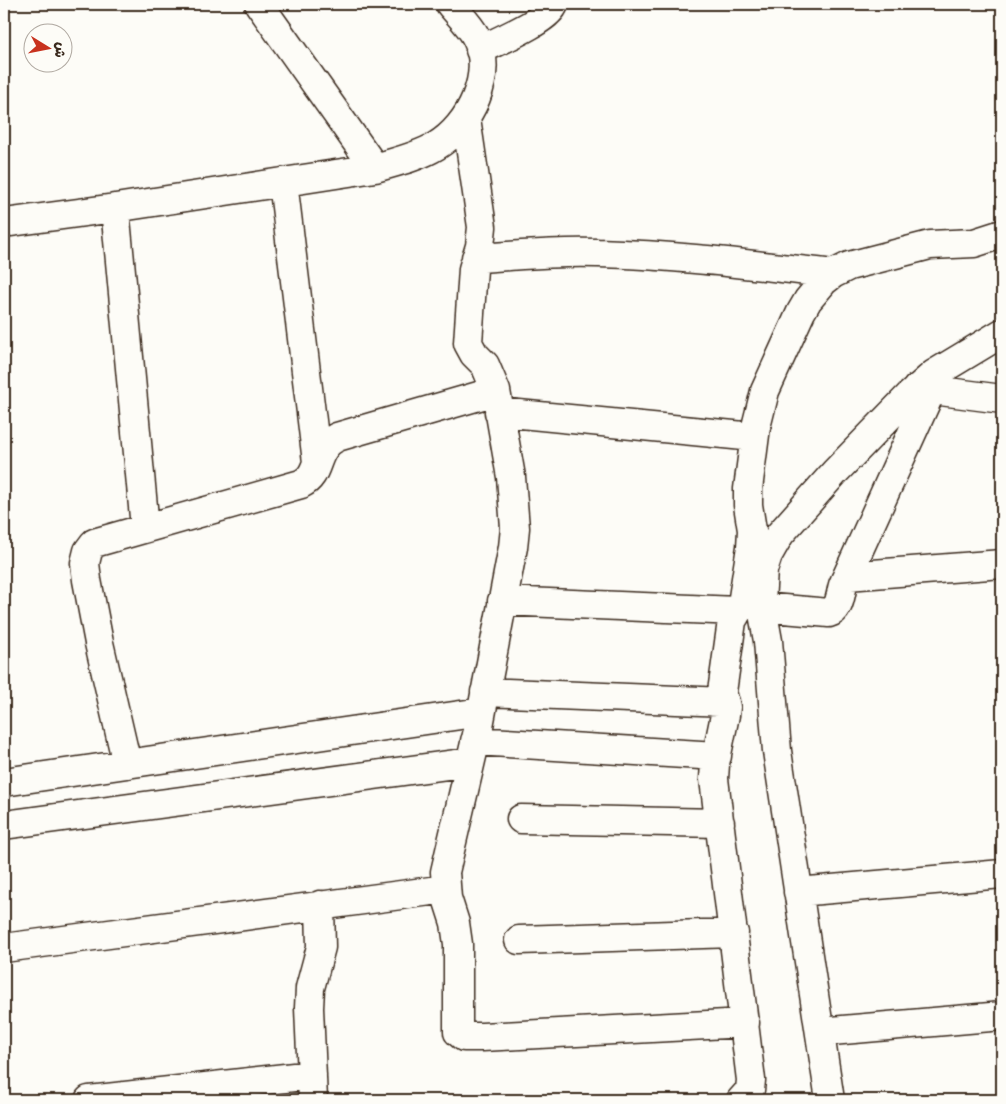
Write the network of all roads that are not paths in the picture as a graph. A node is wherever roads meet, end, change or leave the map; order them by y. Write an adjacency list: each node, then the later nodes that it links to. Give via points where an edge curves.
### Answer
1 (259, 4): 6 (street)
2 (450, 4): 4 (street, via 476,36)
3 (554, 4): 4 (street, via 544,18)
4 (480, 50): 5 (street, via 480,82)
5 (466, 118): 6 (street, via 436,146); 11 (street, via 482,227)
6 (375, 168): 7 (street)
7 (283, 182): 8 (street); 18 (street)
8 (115, 208): 9 (street); 19 (street)
9 (4, 223)
10 (1002, 234): 12 (street, via 974,243 918,248 849,266)
11 (476, 258): 12 (street, via 596,252); 16 (street, via 468,343 485,365)
12 (832, 274): 17 (street, via 801,312 765,391)
13 (1002, 333): 14 (street, via 954,362)
14 (925, 389): 15 (street); 21 (street, via 835,472 780,534); 22 (street)
15 (1002, 399)
16 (498, 401): 17 (street); 18 (street, via 337,437 324,448); 23 (street, via 511,477 515,528)
17 (754, 437): 21 (street, via 748,506)
18 (317, 462): 19 (street, via 312,476 301,484)
19 (145, 528): 29 (street, via 94,543 85,563 99,643)
20 (1002, 564): 22 (street)
21 (756, 569): 24 (street, via 761,585)
22 (847, 576): 24 (street, via 837,607 832,612)
23 (502, 601): 24 (street); 25 (street)
24 (749, 609): 26 (street, via 732,621 722,692); 36 (street, via 768,641 777,751)
25 (483, 702): 26 (street); 27 (street); 29 (street)
26 (725, 702): 28 (street)
27 (472, 752): 28 (street); 33 (street); 35 (street, via 447,858)
28 (717, 756): 32 (street, via 714,786)
29 (127, 764): 30 (street)
30 (4, 782)
31 (521, 819): 32 (street)
32 (720, 824): 38 (street)
33 (4, 825)
34 (1002, 874): 36 (street)
35 (446, 889): 37 (street); 42 (street, via 458,944 456,1028 461,1036)
36 (798, 892): 43 (street)
37 (320, 905): 40 (street); 44 (street, via 321,947 310,988 309,1008)
38 (734, 933): 39 (street); 42 (street)
39 (519, 940)
40 (4, 948)
41 (1002, 1016): 43 (street)
42 (745, 1022): 46 (street, via 752,1084)
43 (820, 1032): 47 (street)
44 (313, 1088): 45 (street)
45 (89, 1100)
46 (741, 1100)
47 (830, 1100)

